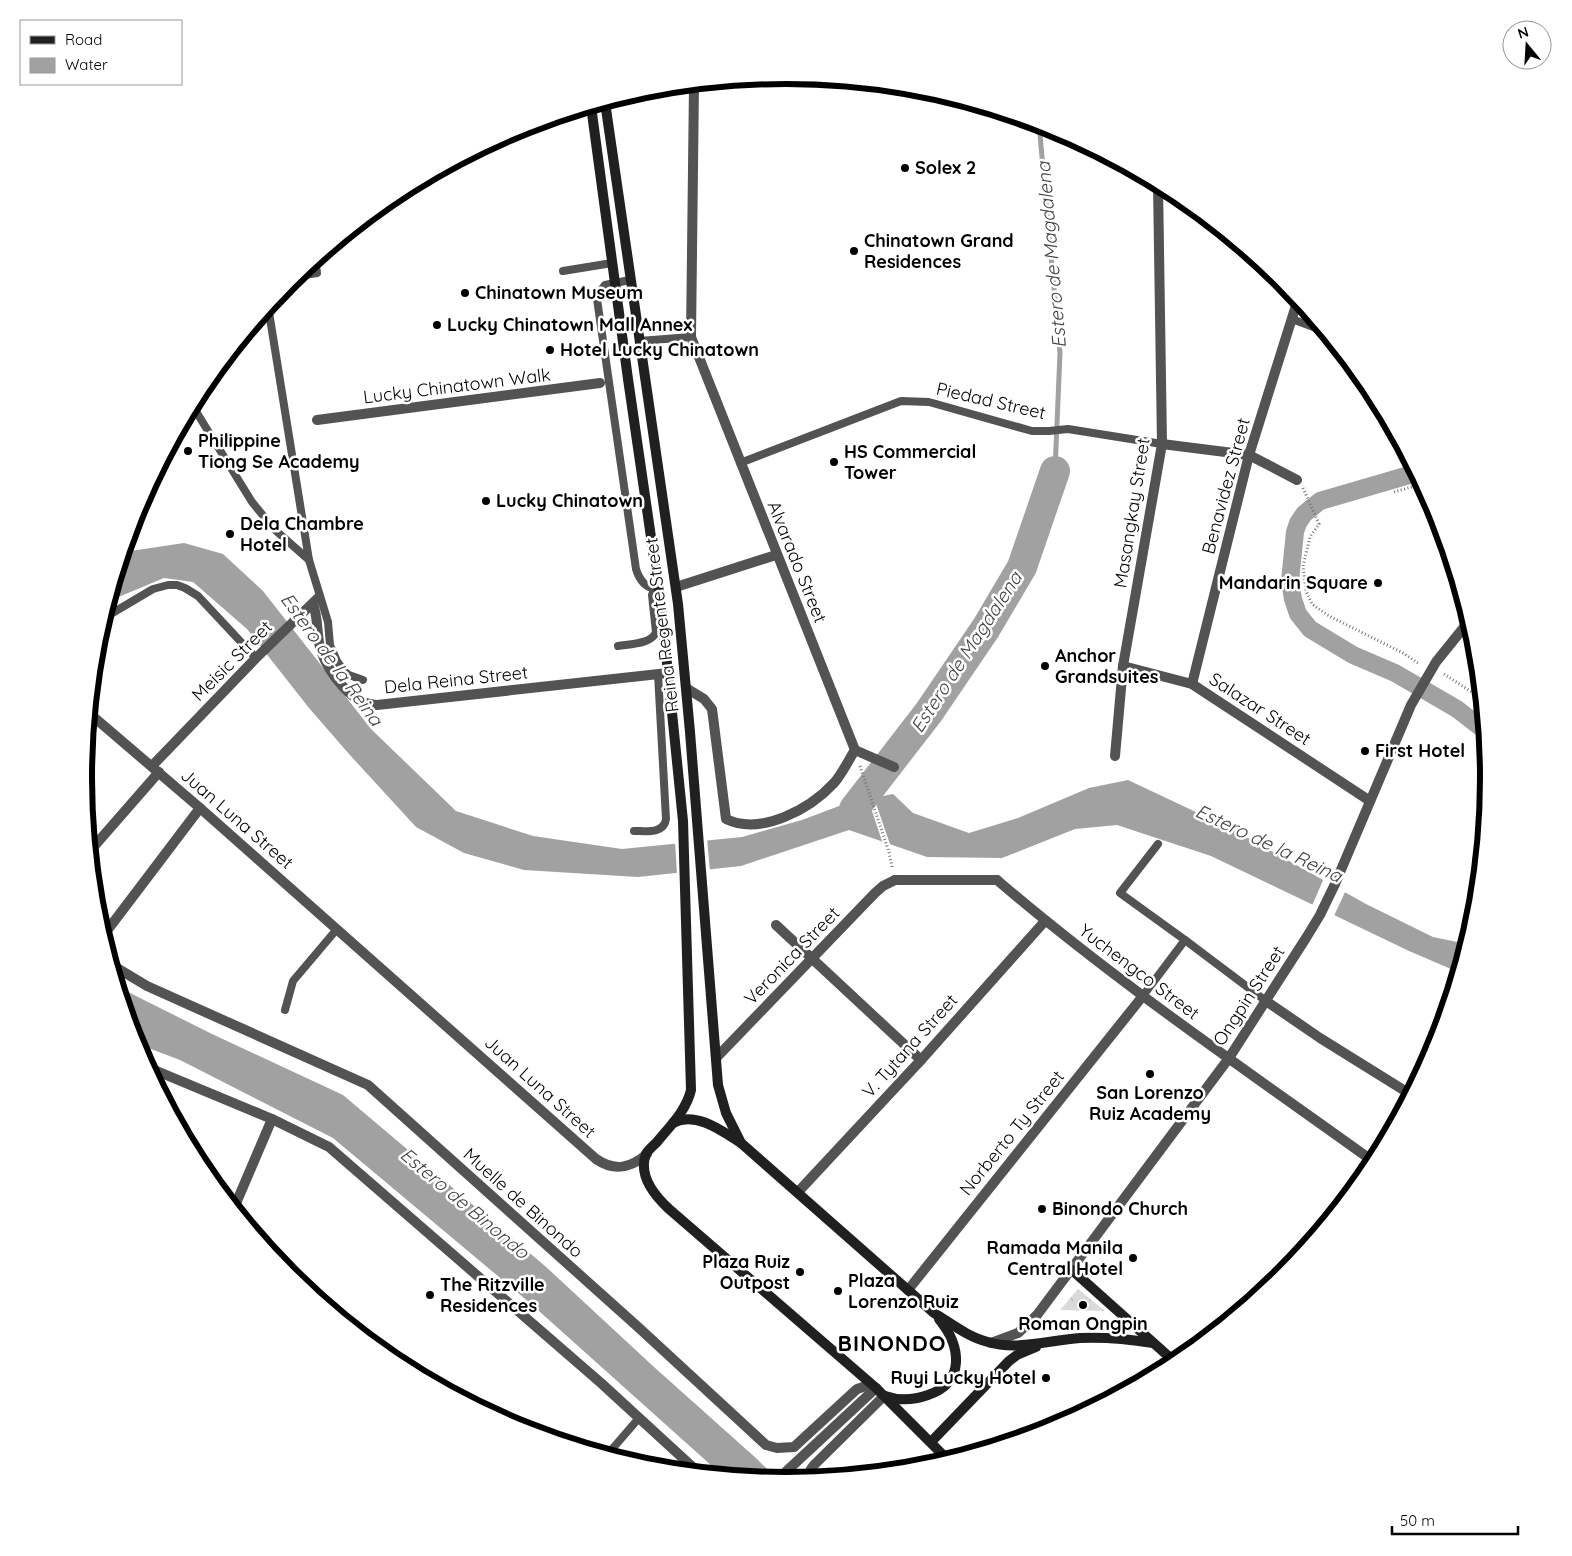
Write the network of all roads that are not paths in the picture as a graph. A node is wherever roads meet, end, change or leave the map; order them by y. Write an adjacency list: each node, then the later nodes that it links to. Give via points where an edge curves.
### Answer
1 (694, 90): 15 (street, Alvarado Street)
2 (606, 107): 9 (main road, Reina Regente Street)
3 (592, 112): 5 (main road, Reina Regente Street)
4 (1158, 192): 20 (street, Masangkay Street)
5 (612, 263): 7 (lane); 10 (main road, Reina Regente Street)
6 (317, 267): 8 (lane, via 318,273)
7 (563, 271)
8 (308, 275)
9 (630, 280): 10 (lane); 16 (main road, Reina Regente Street)
10 (614, 282): 27 (main road, Reina Regente Street); 27 (lane, via 602,287 597,299 636,569 643,583)
11 (1296, 307): 13 (street, Benavidez Street)
12 (269, 314): 25 (lane)
13 (1292, 319): 14 (lane); 21 (street, Benavidez Street)
14 (1314, 327)
15 (691, 337): 16 (lane); 22 (street, Alvarado Street)
16 (639, 341): 26 (main road, Reina Regente Street)
17 (600, 383): 19 (street, Lucky Chinatown Walk)
18 (197, 412): 25 (lane, via 252,502 274,529)
19 (317, 420)
20 (1162, 444): 21 (street, Piedad Street); 22 (lane, Piedad Street, via 1068,429 1032,431 928,402 901,401); 33 (street, Masangkay Street)
21 (1249, 455): 23 (street, Piedad Street); 36 (street, Benavidez Street)
22 (740, 463): 24 (street, Alvarado Street)
23 (1297, 480)
24 (776, 555): 26 (street); 39 (street, Alvarado Street)
25 (309, 560): 28 (lane)
26 (676, 587): 37 (main road, Reina Regente Street)
27 (657, 588): 31 (lane, via 652,595 655,636 650,640); 34 (main road, Reina Regente Street)
28 (316, 601): 32 (street, Meisic Street); 34 (street, Dela Reina Street, via 321,650 327,664 343,686 368,704); 35 (lane, via 328,622 334,656 344,671)
29 (112, 614): 32 (lane, via 153,589 177,585 198,596)
30 (1464, 628): 43 (street, Ongpin Street, via 1428,673)
31 (618, 646)
32 (260, 656): 42 (street, Meisic Street)
33 (1123, 666): 36 (street, Salazar Street); 40 (street, Masangkay Street)
34 (663, 673): 45 (lane, via 665,825 656,830); 65 (main road, Reina Regente Street, via 683,821 691,1090 686,1105)
35 (363, 680)
36 (1192, 684): 43 (street, Salazar Street)
37 (686, 688): 39 (street, via 712,708 726,819 736,824 769,823 815,801 835,781); 59 (main road, Reina Regente Street)
38 (95, 718): 42 (street, Juan Luna Street)
39 (855, 750): 41 (street)
40 (1115, 756)
41 (894, 767)
42 (156, 769): 44 (street, Juan Luna Street); 46 (street, Meisic Street)
43 (1370, 801): 57 (street, Ongpin Street, via 1320,915)
44 (200, 808): 51 (street); 52 (street, Juan Luna Street)
45 (634, 831)
46 (95, 844)
47 (1158, 844): 53 (lane, via 1120,893)
48 (894, 880): 49 (street, Yuchengco Street, via 997,880); 54 (street, Veronica Street, via 874,893)
49 (1045, 921): 56 (street, Yuchengco Street); 61 (street, V. Tytana Street)
50 (776, 925): 54 (street)
51 (108, 929)
52 (337, 930): 58 (lane, via 294,981); 67 (street, Juan Luna Street, via 604,1165 622,1168)
53 (1185, 940): 56 (lane); 57 (lane)
54 (812, 958): 59 (street, Veronica Street); 61 (street)
55 (119, 969): 78 (street, Muelle de Binondo, via 147,986 368,1086 766,1445 794,1447 857,1389 866,1386)
56 (1142, 997): 60 (street, Yuchengco Street); 72 (street, Norberto Ty Street)
57 (1266, 1001): 60 (street, Ongpin Street); 63 (street)
58 (285, 1010)
59 (716, 1058): 66 (main road, Reina Regente Street, via 723,1107)
60 (1229, 1058): 68 (street, Yuchengco Street); 71 (street, Ongpin Street)
61 (921, 1060): 69 (street, V. Tytana Street)
62 (157, 1071): 64 (street)
63 (1406, 1091)
64 (272, 1120): 70 (street); 80 (street, via 329,1147)
65 (671, 1124): 66 (main road, via 699,1121); 67 (main road, Reina Regente Street)
66 (741, 1143): 69 (main road)
67 (646, 1154): 78 (main road, via 648,1183 660,1201)
68 (1367, 1157)
69 (798, 1192): 72 (main road)
70 (236, 1203)
71 (1072, 1270): 74 (street, Ongpin Street, via 1028,1324 1018,1333); 76 (main road)
72 (908, 1290): 73 (main road)
73 (934, 1313): 74 (main road, via 968,1334); 79 (main road, via 946,1328 956,1351 953,1376 941,1389 924,1397 909,1400)
74 (991, 1343): 75 (main road)
75 (1046, 1343): 76 (main road, via 1107,1338); 81 (main road, via 1009,1361)
76 (1153, 1343): 77 (main road)
77 (1169, 1357)
78 (876, 1388): 79 (main road); 86 (street)
79 (884, 1396): 81 (main road); 85 (street)
80 (639, 1418): 82 (lane); 84 (street)
81 (931, 1442): 83 (main road)
82 (611, 1450)
83 (943, 1454)
84 (691, 1465)
85 (811, 1471)
86 (786, 1472)

